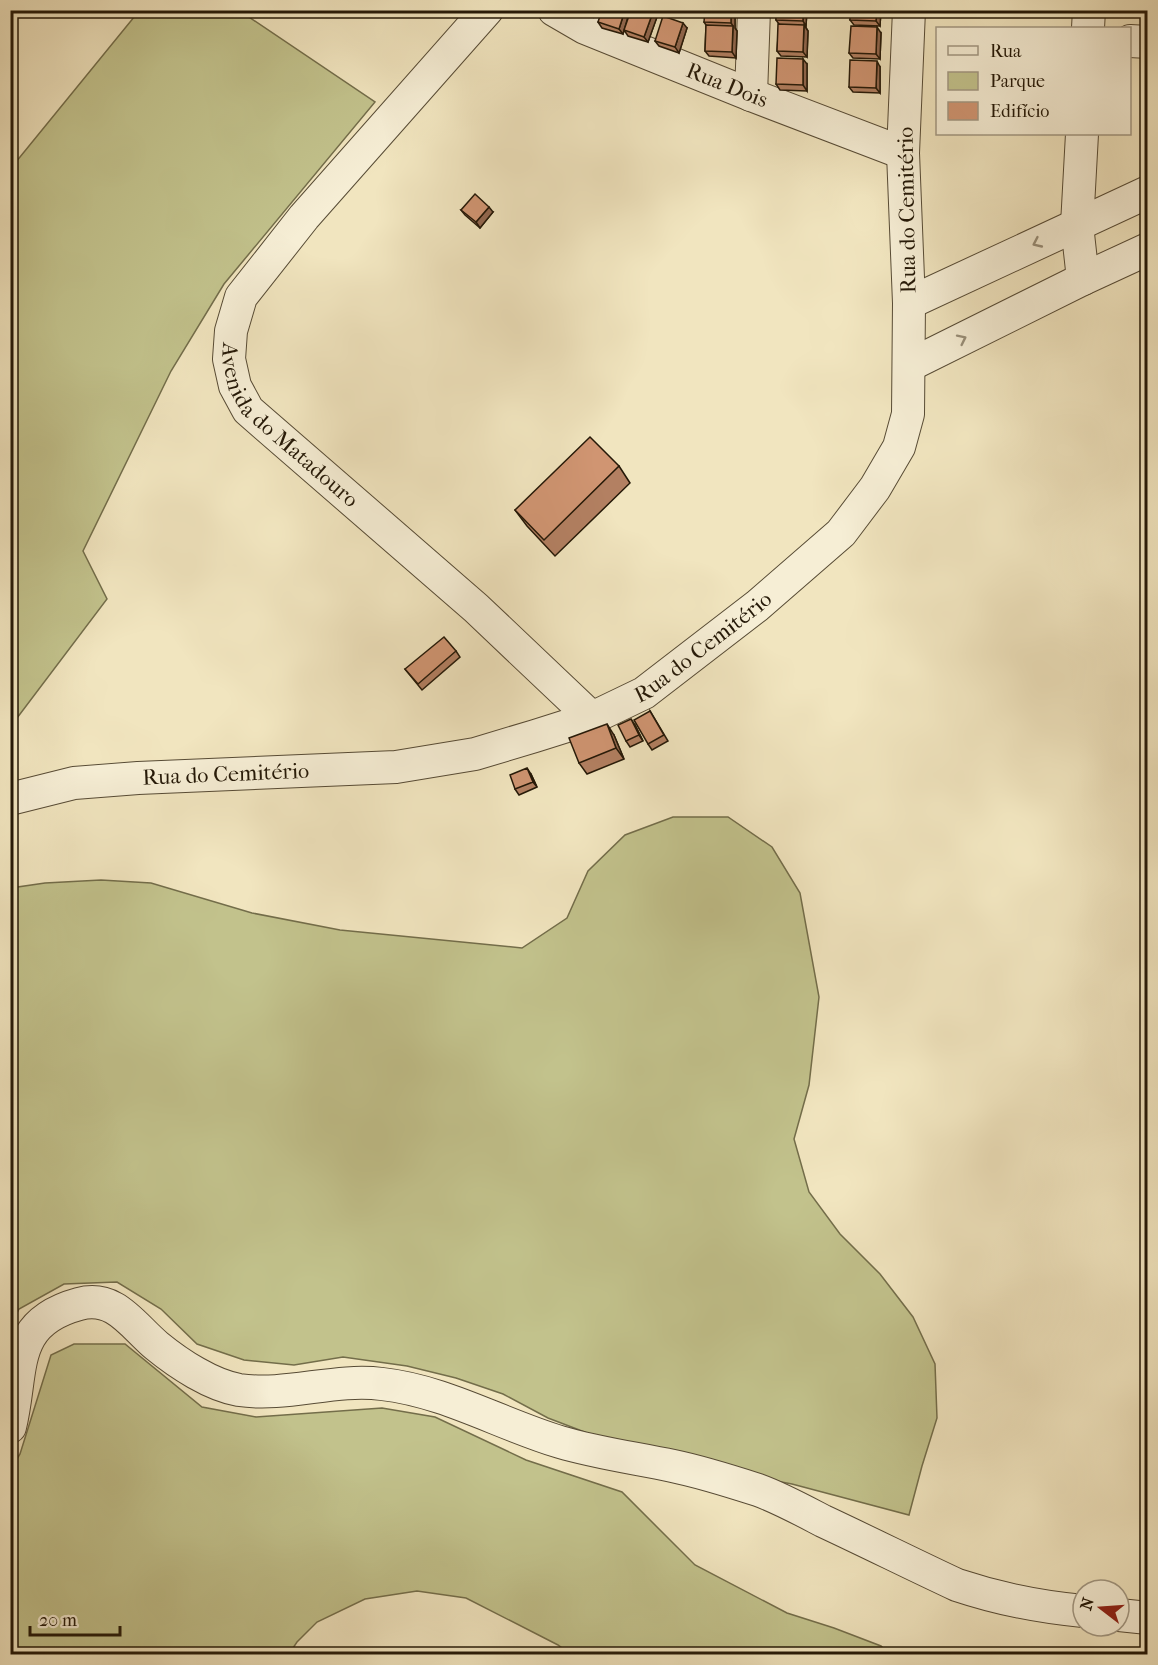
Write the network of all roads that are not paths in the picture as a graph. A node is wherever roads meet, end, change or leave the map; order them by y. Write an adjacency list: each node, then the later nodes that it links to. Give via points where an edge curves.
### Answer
1 (487, 10): 18 (street, Avenida do Matadouro, via 304,217 241,297 231,331 229,359 235,387 248,410 476,608)
2 (554, 10): 9 (street, Rua Dois, via 585,28)
3 (754, 10): 9 (street)
4 (909, 10): 11 (street, Rua do Cemitério)
5 (1089, 10): 6 (street)
6 (1088, 27)
7 (1131, 41): 8 (street)
8 (1148, 42)
9 (751, 95): 11 (street, Rua Dois)
10 (1082, 135): 13 (street)
11 (903, 153): 16 (street, Rua do Cemitério)
12 (1148, 192): 13 (street)
13 (1077, 225): 15 (street); 16 (street, one-way to 16)
14 (1148, 249): 15 (street)
15 (1083, 279): 17 (street, one-way to 15)
16 (909, 303): 17 (street, Rua do Cemitério)
17 (910, 365): 18 (street, Rua do Cemitério, via 908,414 899,447 842,533 757,606 644,693)
18 (592, 717): 19 (street, Rua do Cemitério, via 475,754 396,766 74,783)
19 (10, 799)
20 (13, 1415): 21 (street, via 21,1354 31,1333 49,1316 78,1304 100,1303 125,1314 157,1346 222,1385 268,1392 345,1382 383,1384 438,1395 556,1441 712,1475 762,1492 957,1585 1029,1605)
21 (1071, 1610)
22 (1131, 1616): 23 (street)
23 (1148, 1618)

